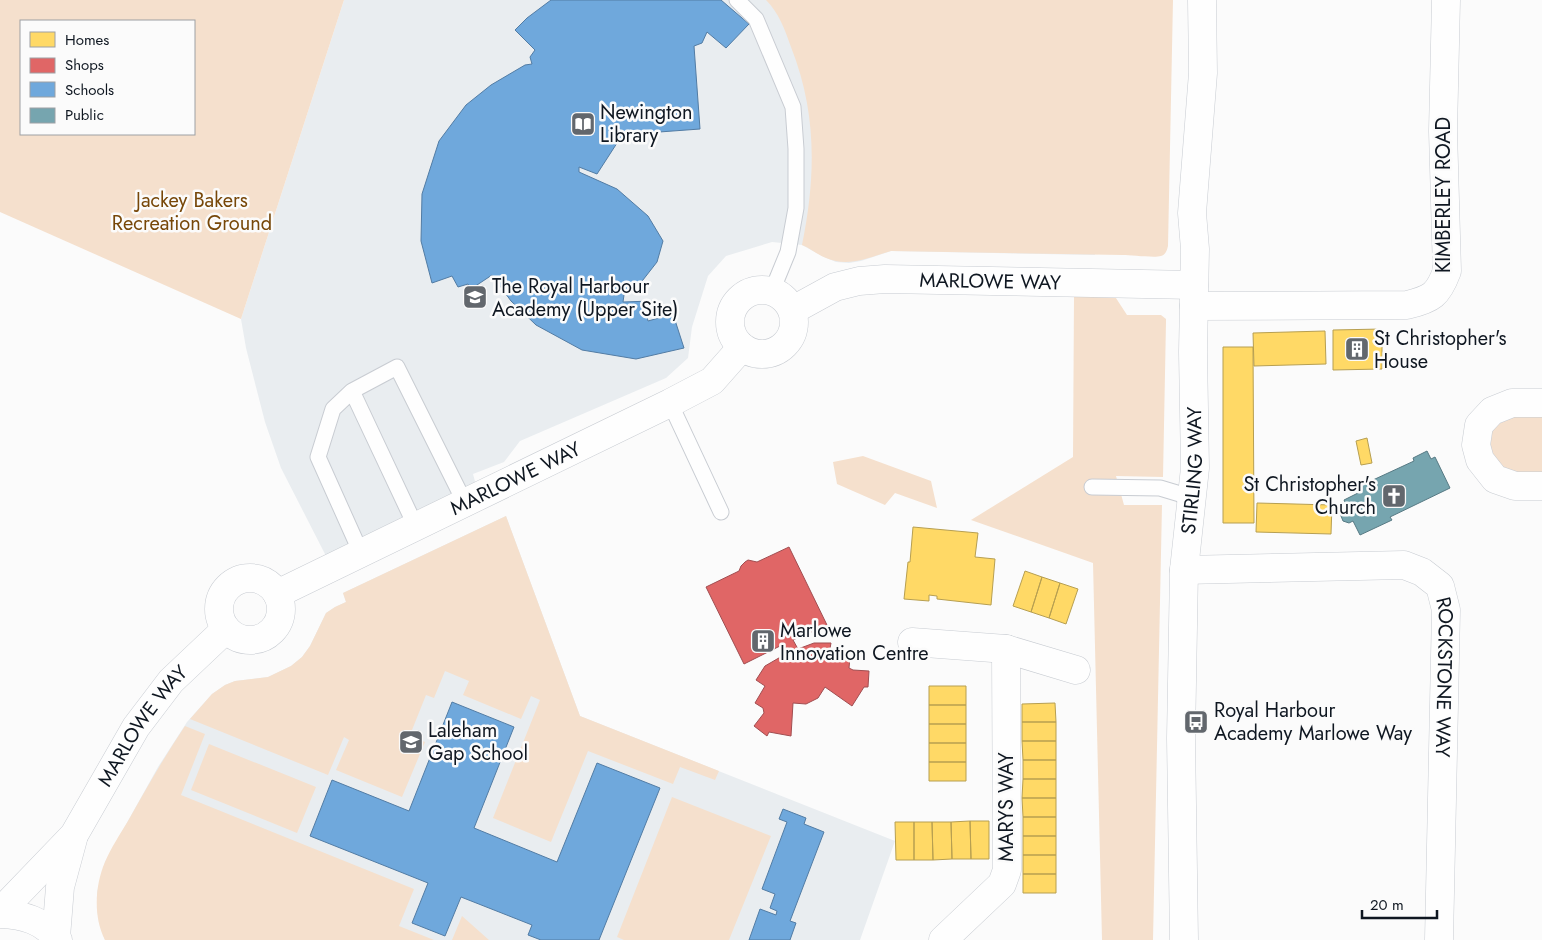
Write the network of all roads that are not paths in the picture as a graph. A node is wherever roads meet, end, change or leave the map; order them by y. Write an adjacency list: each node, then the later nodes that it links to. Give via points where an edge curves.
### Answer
1 (737, 0): 4 (lane, via 756,19 793,107 796,208 788,252)
2 (1202, 0): 5 (street, STIRLING WAY, via 1202,73 1192,213)
3 (1446, 0): 5 (street, KIMBERLEY ROAD, via 1443,131 1447,271 1441,287 1426,301 1407,305)
4 (772, 291): 6 (street, via 781,295); 7 (street, via 750,292 734,307 731,328 734,339)
5 (1194, 296): 6 (street, MARLOWE WAY, via 885,279 835,287); 13 (street, STIRLING WAY, via 1194,468)
6 (793, 310): 7 (street, via 794,331 781,348 762,354)
7 (742, 347): 9 (street, MARLOWE WAY, via 712,381)
8 (352, 391): 14 (lane, via 397,367); 16 (lane); 17 (lane, via 333,409 318,457)
9 (670, 403): 14 (street, MARLOWE WAY); 15 (lane)
10 (1542, 403): 11 (street, via 1512,403 1492,410 1479,425 1476,445 1480,460 1495,479 1516,486)
11 (1542, 486)
12 (1092, 487): 13 (lane, via 1160,488 1180,494)
13 (1190, 502): 18 (street, STIRLING WAY)
14 (465, 503): 16 (street, MARLOWE WAY)
15 (720, 512)
16 (416, 526): 17 (street, MARLOWE WAY)
17 (361, 553): 19 (street, MARLOWE WAY)
18 (1184, 570): 28 (street, STIRLING WAY, via 1181,738); 29 (street, ROCKSTONE WAY, via 1404,565 1422,572 1440,586 1446,610)
19 (277, 594): 20 (street, via 281,614 272,631 254,640 244,640); 20 (street, via 262,580 242,579 232,583 220,600 220,616)
20 (226, 629): 24 (street, MARLOWE WAY, via 171,681 136,727)
21 (912, 642): 22 (street)
22 (1006, 649): 23 (street); 27 (street, MARYS WAY, via 1007,870 1002,884)
23 (1076, 670)
24 (74, 835): 25 (street, MARLOWE WAY); 26 (street, MARLOWE WAY, via 60,886)
25 (0, 913): 26 (street, via 20,915 40,923)
26 (57, 938)
27 (944, 940)
28 (1184, 940)
29 (1439, 940)

